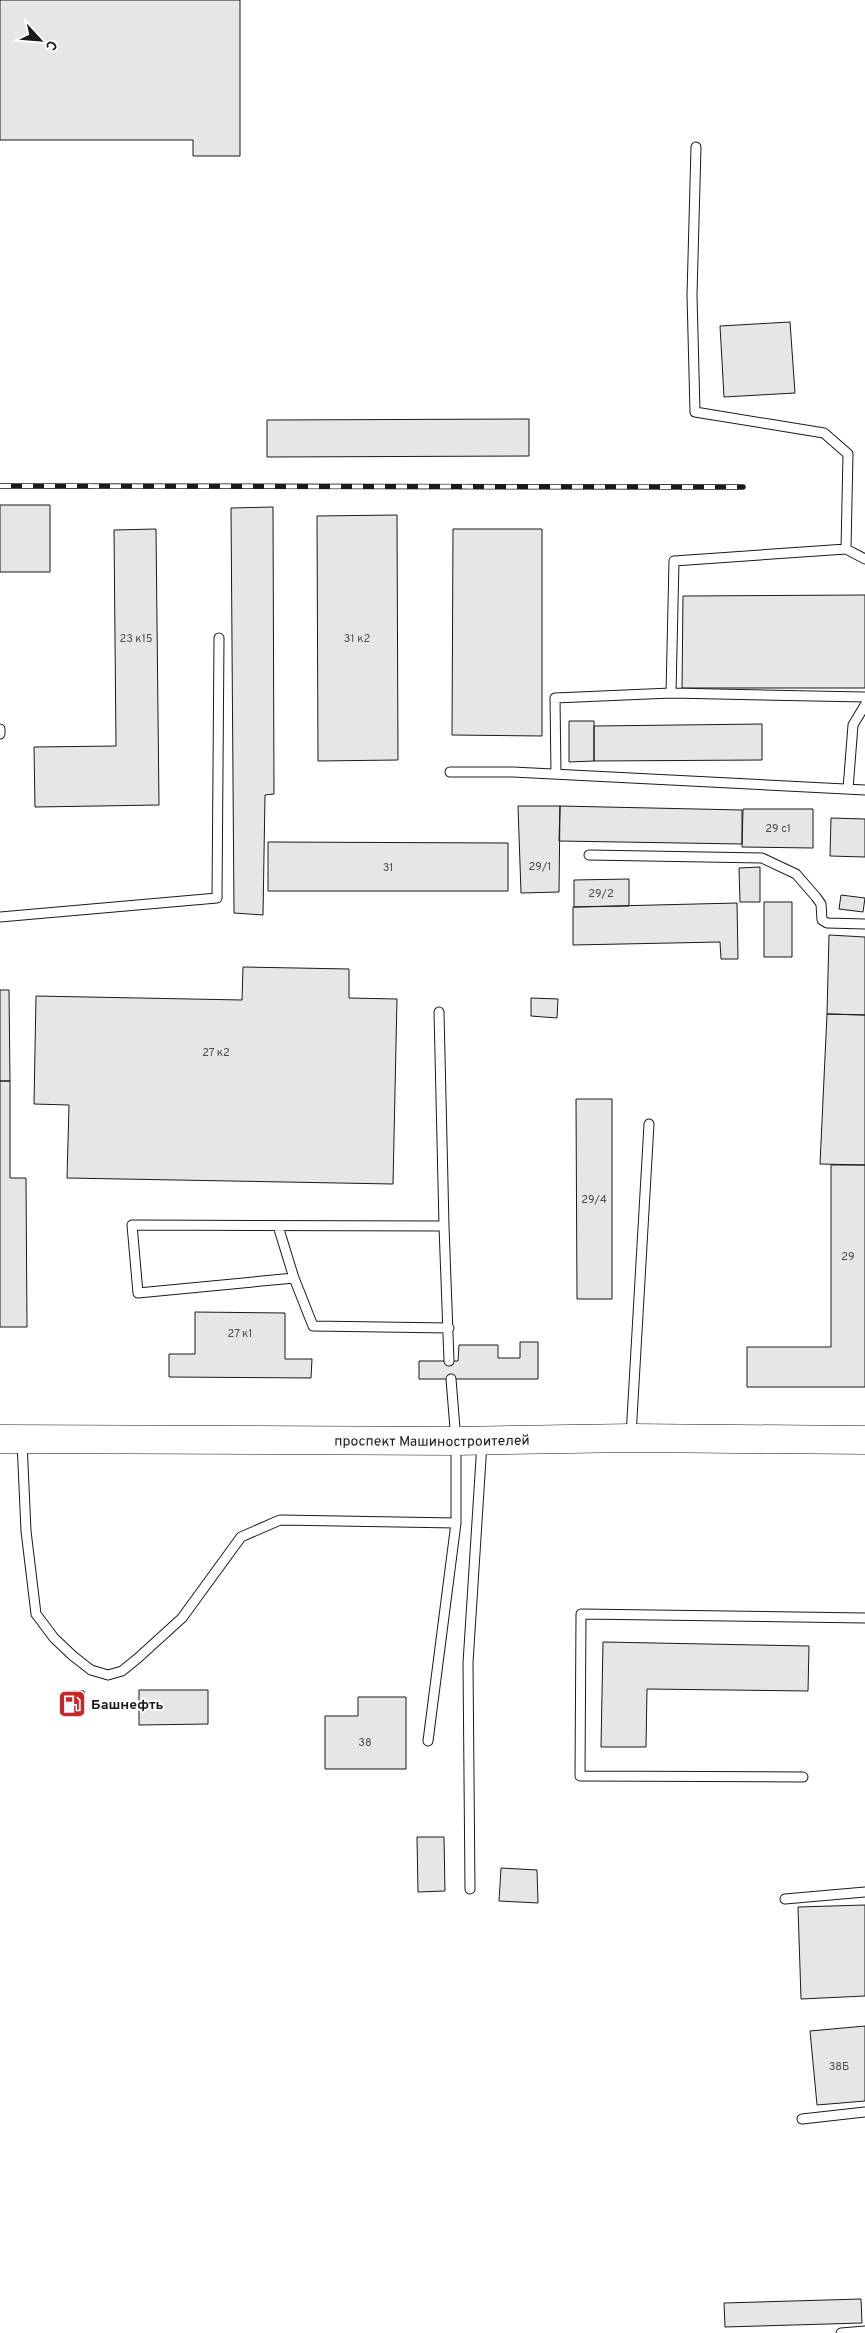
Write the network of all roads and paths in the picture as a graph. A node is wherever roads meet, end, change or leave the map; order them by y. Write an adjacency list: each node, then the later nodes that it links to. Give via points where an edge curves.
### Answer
1 (696, 147): 2 (lane, via 692,295 695,412 824,433 848,454)
2 (846, 549): 3 (lane); 5 (lane, via 674,562)
3 (865, 559)
4 (219, 638): 15 (lane, via 217,898)
5 (671, 693): 6 (lane); 11 (lane, via 555,698)
6 (865, 697)
7 (865, 705): 12 (lane, via 853,725)
8 (0, 729): 9 (lane)
9 (0, 734)
10 (450, 772): 11 (lane)
11 (556, 774): 12 (lane)
12 (848, 789): 13 (lane)
13 (865, 790)
14 (589, 855): 16 (lane, via 762,858 796,874 821,904 822,920)
15 (0, 916)
16 (865, 924)
17 (439, 1012): 20 (lane)
18 (649, 1124): 25 (lane)
19 (278, 1226): 20 (lane); 21 (lane); 21 (lane, via 132,1224 138,1293)
20 (444, 1226): 22 (lane)
21 (294, 1278): 22 (lane, via 313,1326)
22 (449, 1328): 23 (lane)
23 (449, 1361)
24 (451, 1379): 28 (lane)
25 (631, 1438): 27 (main road, проспект Машиностроителей); 28 (main road, проспект Машиностроителей)
26 (11, 1439): 28 (main road, проспект Машиностроителей); 29 (lane, via 36,1614 73,1656 91,1670 108,1676 122,1671 182,1618 241,1537 280,1520)
27 (865, 1440)
28 (470, 1441): 29 (lane); 33 (lane)
29 (456, 1523): 31 (lane)
30 (865, 1618): 32 (lane, via 581,1614 580,1776)
31 (428, 1741)
32 (802, 1777)
33 (470, 1889)
34 (865, 1892): 35 (lane)
35 (785, 1899)
36 (865, 2112): 37 (lane)
37 (802, 2119)
38 (865, 2331): 39 (lane)
39 (841, 2333)

